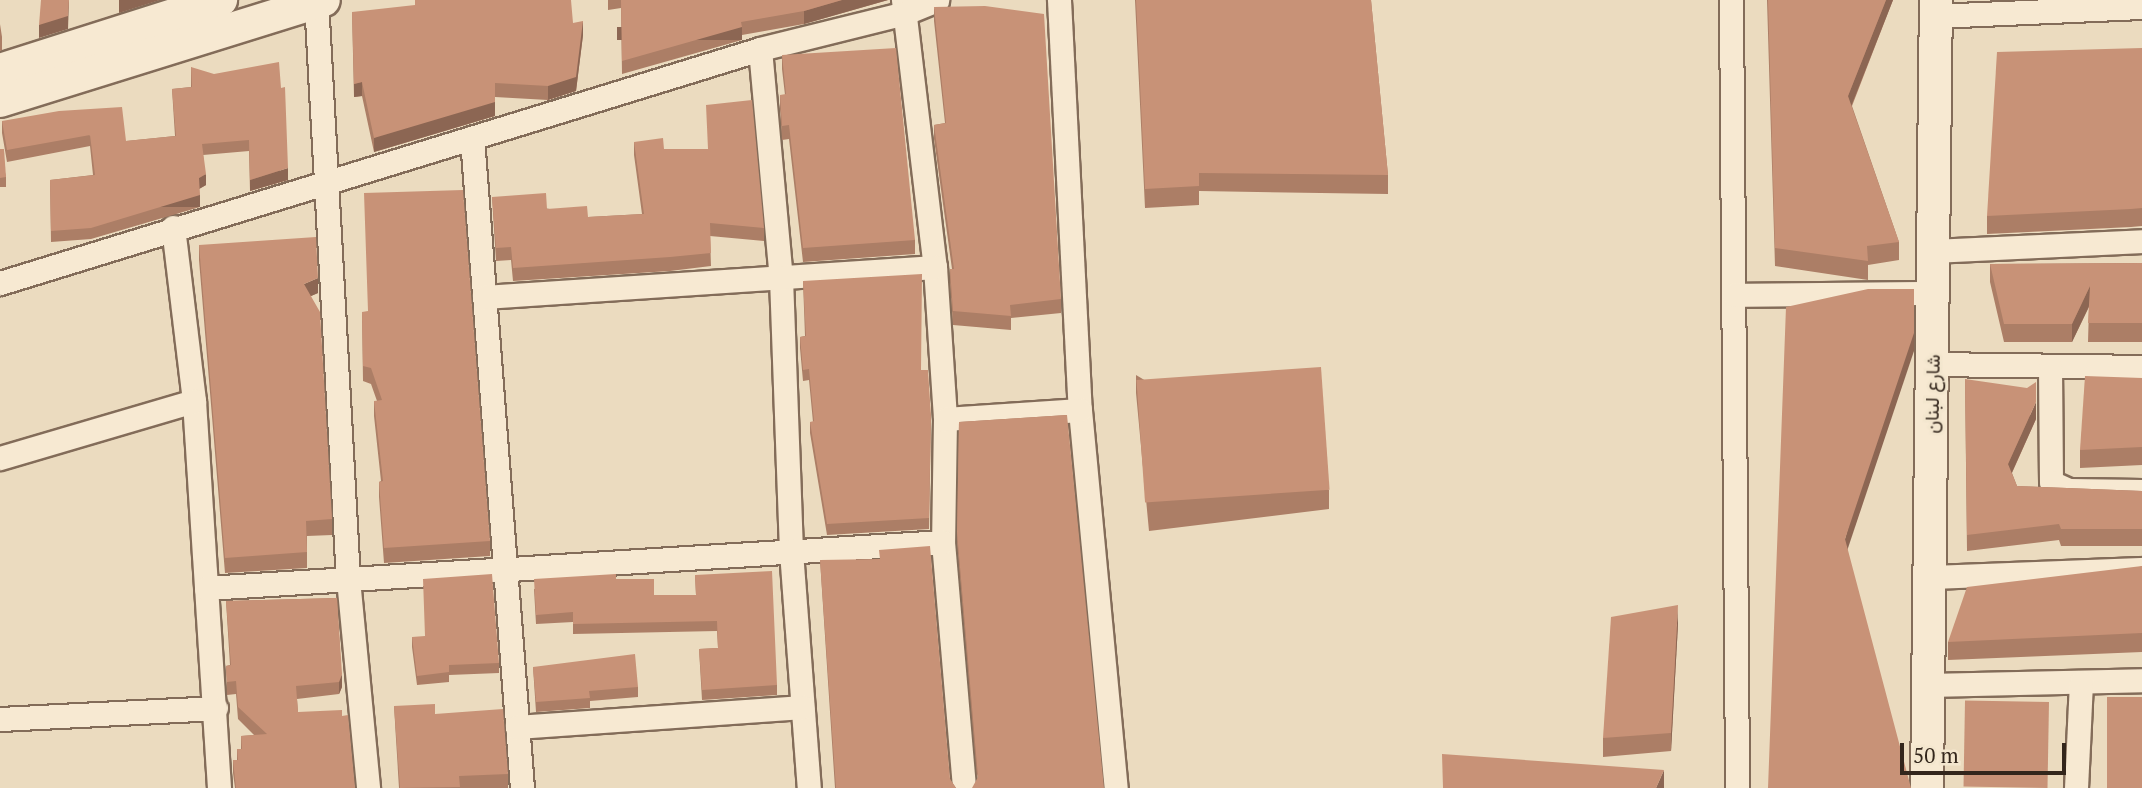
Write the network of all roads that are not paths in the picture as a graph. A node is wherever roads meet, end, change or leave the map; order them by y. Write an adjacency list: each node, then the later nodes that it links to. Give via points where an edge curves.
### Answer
1 (221, 0): 10 (street)
2 (938, 0): 6 (street)
3 (1059, 0): 27 (street)
4 (1731, 0): 21 (street)
5 (318, 1): 11 (street); 13 (street)
6 (904, 7): 9 (street); 17 (street)
7 (1936, 8): 8 (street); 16 (street, شارع لبنان)
8 (2142, 8)
9 (760, 49): 12 (street); 18 (street)
10 (0, 70)
11 (0, 101)
12 (471, 138): 13 (street); 22 (street)
13 (329, 184): 14 (street); 36 (street)
14 (173, 227): 19 (street); 26 (street)
15 (2142, 241): 16 (street)
16 (1933, 251): 20 (street, شارع لبنان)
17 (935, 267): 18 (street); 28 (street)
18 (781, 278): 22 (street); 32 (street)
19 (0, 284)
20 (1933, 293): 21 (street); 23 (street, شارع لبنان)
21 (1734, 295): 51 (street)
22 (484, 298): 33 (street)
23 (1932, 364): 24 (street); 35 (street, شارع لبنان)
24 (2050, 367): 25 (street); 30 (street, via 2051,482 2069,490)
25 (2142, 367)
26 (194, 401): 29 (street); 37 (street)
27 (1080, 410): 28 (street); 50 (street)
28 (945, 419): 31 (street)
29 (0, 458)
30 (2142, 491)
31 (943, 542): 32 (street); 49 (street)
32 (791, 551): 33 (street); 41 (street)
33 (505, 569): 36 (street); 44 (street)
34 (2142, 569): 35 (street)
35 (1930, 577): 40 (street, شارع لبنان)
36 (348, 579): 37 (street); 46 (street)
37 (206, 588): 42 (street)
38 (2142, 680): 39 (street)
39 (2081, 682): 40 (street); 53 (street)
40 (1928, 685): 52 (street, شارع لبنان)
41 (802, 707): 44 (street); 48 (street)
42 (216, 708): 43 (street); 45 (street)
43 (0, 719)
44 (517, 727): 47 (street)
45 (219, 788)
46 (368, 788)
47 (522, 788)
48 (808, 788)
49 (964, 788)
50 (1116, 788)
51 (1737, 788)
52 (1927, 788)
53 (2076, 788)

